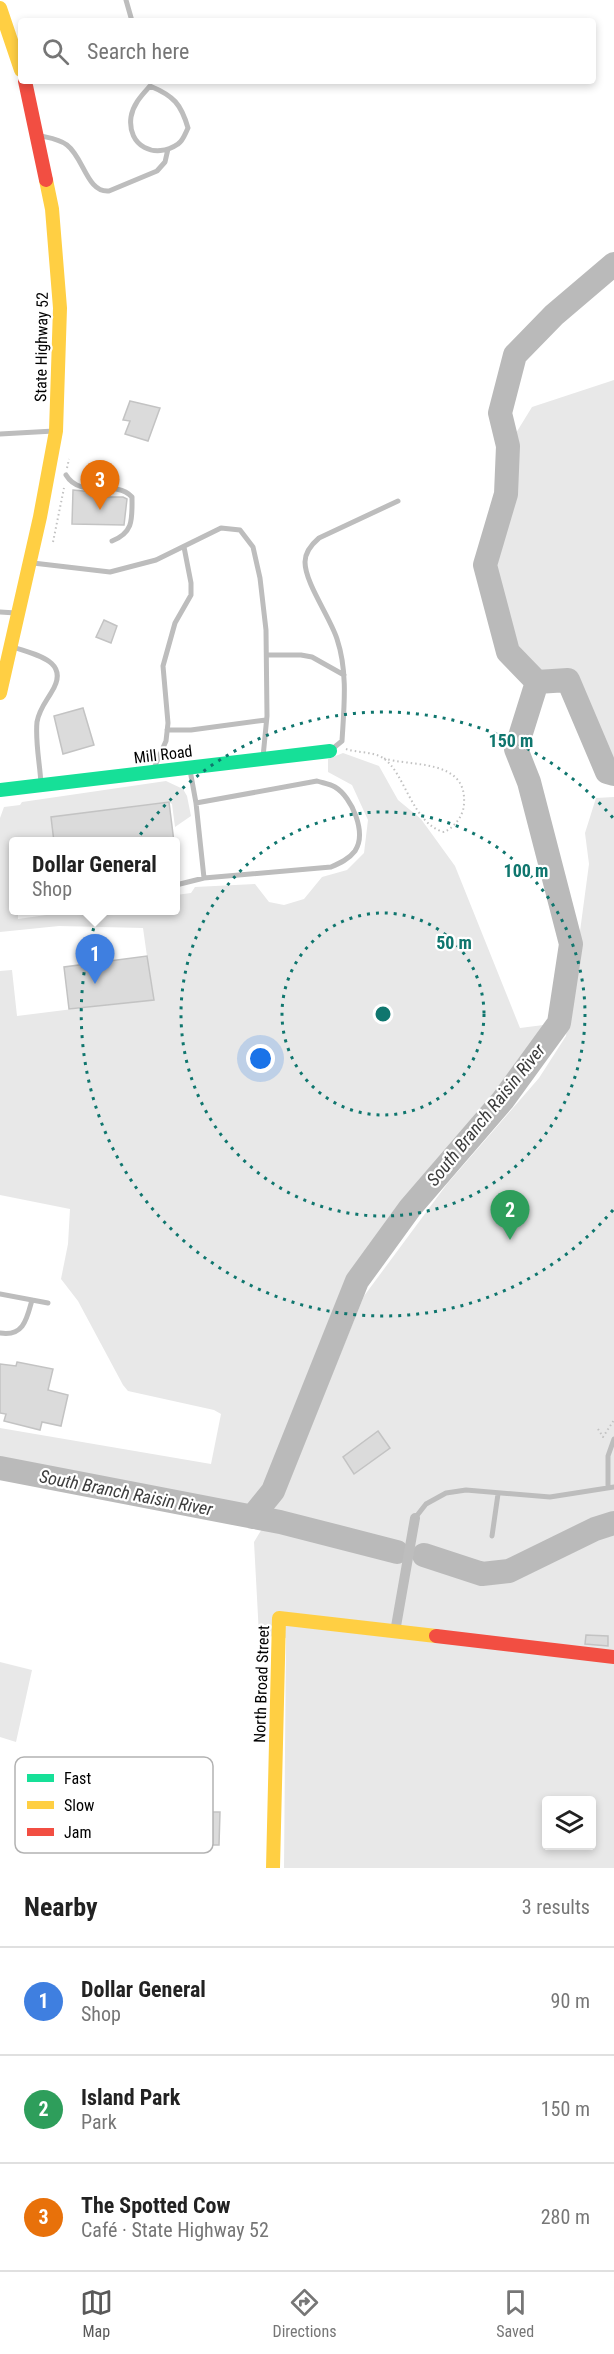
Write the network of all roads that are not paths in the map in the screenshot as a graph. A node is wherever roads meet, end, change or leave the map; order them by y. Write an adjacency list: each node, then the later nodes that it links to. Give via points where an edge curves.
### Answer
1 (126, 0): 3 (lane)
2 (0, 8): 4 (street)
3 (131, 18)
4 (18, 61)
5 (26, 84): 8 (street, State Highway 52)
6 (149, 84): 9 (lane, via 131,118 133,135 145,148 160,153)
7 (152, 84): 9 (lane, via 170,94 184,112 188,128 180,143)
8 (36, 135): 9 (lane, via 68,146 81,160 94,188 101,192 157,171 165,162); 10 (street, State Highway 52, via 52,209 58,262 60,350)
9 (168, 149)
10 (56, 431): 11 (lane); 16 (street, State Highway 52)
11 (0, 434)
12 (66, 475): 14 (lane, via 71,484 80,488 117,490 132,497 130,529)
13 (398, 501): 21 (lane, via 319,538 310,546 305,561 337,640)
14 (112, 541)
15 (184, 547): 16 (lane, via 156,560 110,572); 20 (lane, via 221,528 240,530 252,547 260,578); 24 (lane, via 191,595 175,623 163,666)
16 (29, 563): 18 (street, State Highway 52)
17 (0, 612): 18 (lane)
18 (16, 613): 19 (street, State Highway 52)
19 (10, 646): 22 (street, State Highway 52); 29 (lane, via 51,661 57,671 58,679 41,706 37,724)
20 (267, 655): 21 (lane, via 312,657); 23 (lane)
21 (344, 675): 25 (lane, via 342,741)
22 (0, 693)
23 (266, 720): 24 (lane); 26 (lane)
24 (167, 730): 28 (lane)
25 (335, 747): 26 (street, Mill Road)
26 (263, 759): 27 (street, Mill Road)
27 (190, 768): 28 (street, Mill Road); 31 (lane)
28 (152, 772): 29 (street, Mill Road)
29 (41, 786): 30 (street, Mill Road)
30 (0, 790)
31 (196, 804): 32 (lane); 32 (lane, via 317,781 335,787 351,802 358,829 356,849 331,867)
32 (204, 878): 33 (lane)
33 (180, 884)
34 (0, 1294): 35 (lane)
35 (32, 1300): 36 (lane); 37 (lane, via 27,1322 18,1332)
36 (48, 1303)
37 (0, 1333)
38 (614, 1439): 39 (lane, via 608,1456)
39 (611, 1488): 40 (lane, via 550,1497)
40 (498, 1494): 41 (lane, via 466,1490 446,1493 426,1504); 42 (lane)
41 (415, 1518): 43 (street)
42 (492, 1536)
43 (395, 1632): 44 (street, North Broad Street); 45 (street, North Broad Street, via 279,1618)
44 (614, 1657)
45 (273, 1868)

